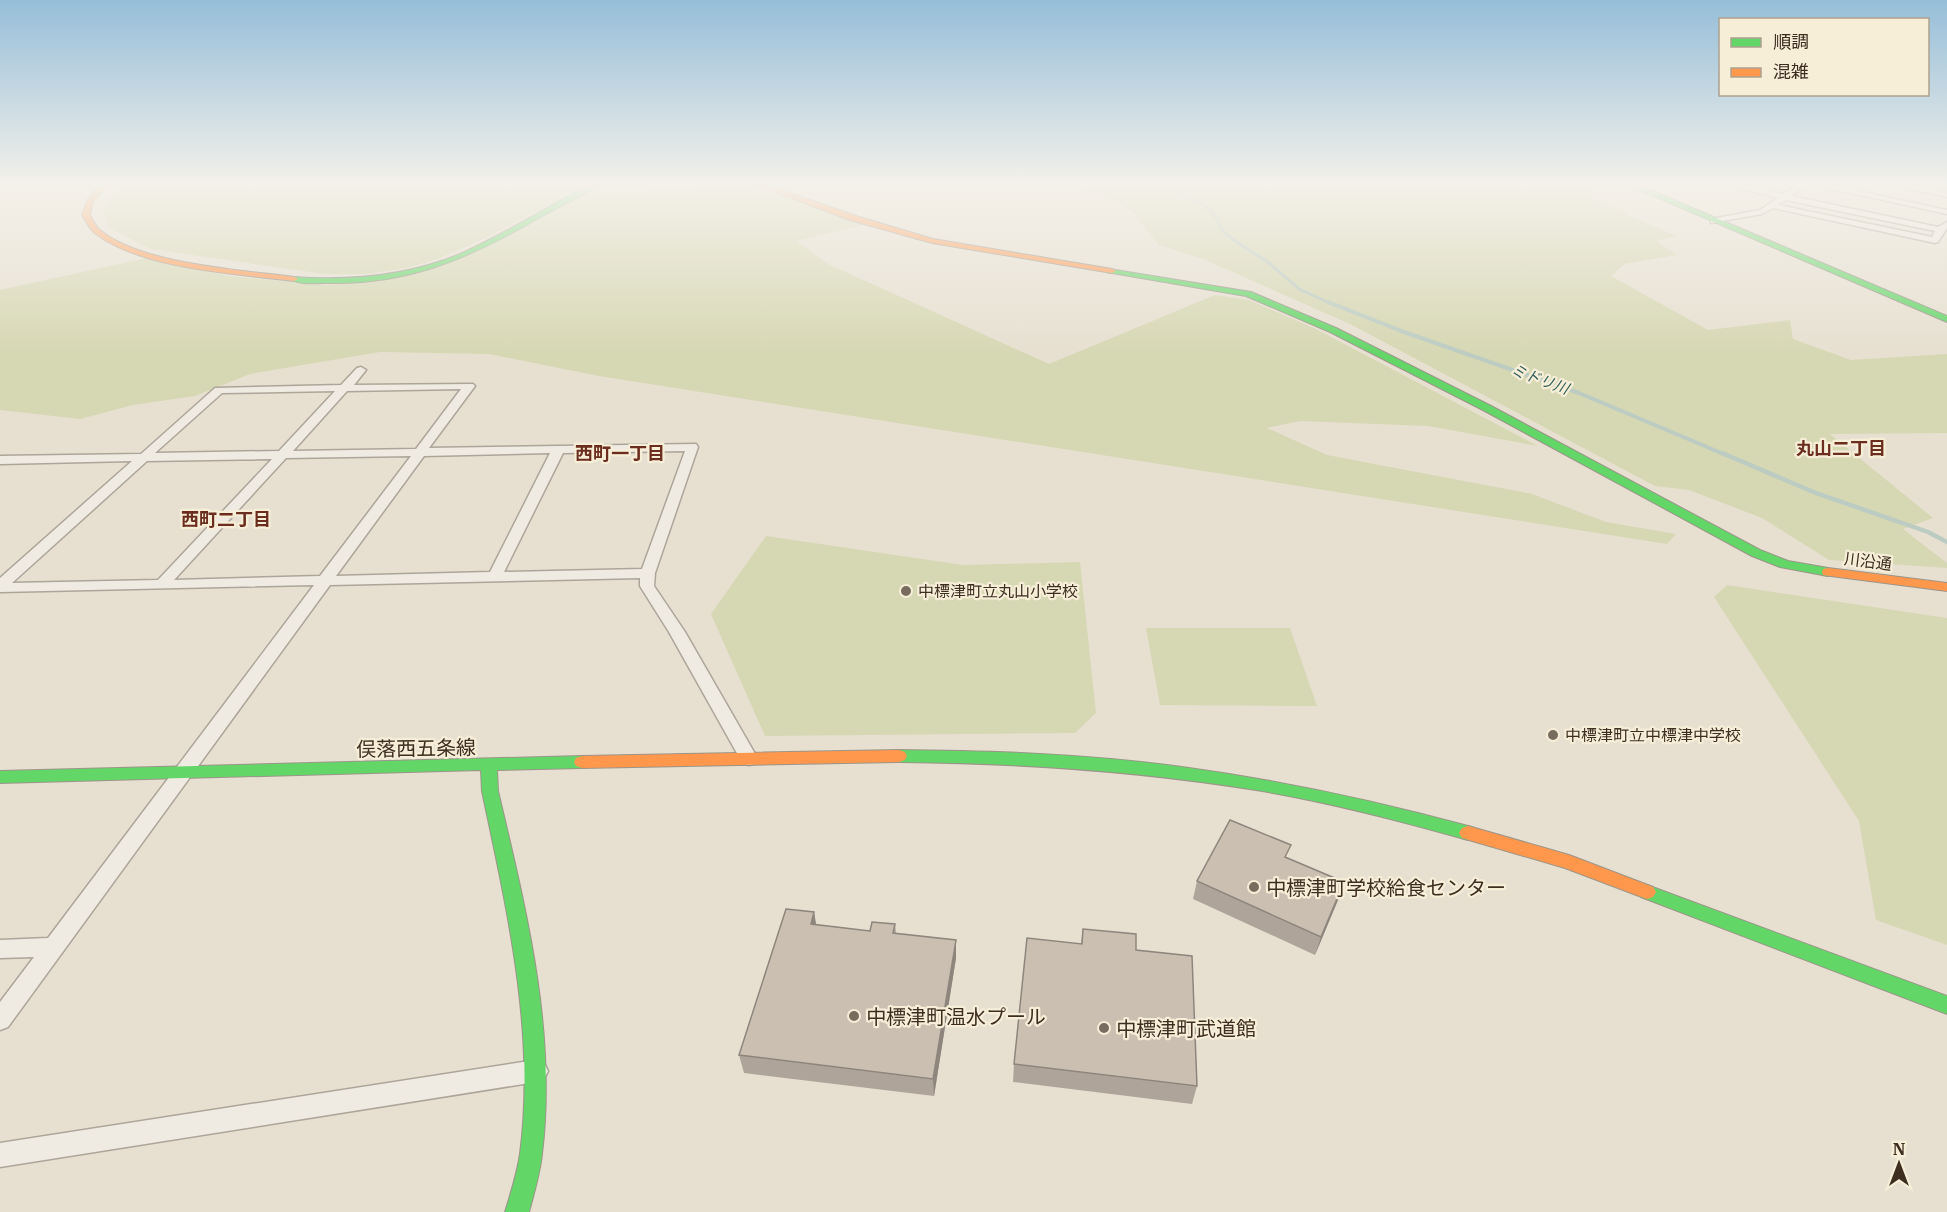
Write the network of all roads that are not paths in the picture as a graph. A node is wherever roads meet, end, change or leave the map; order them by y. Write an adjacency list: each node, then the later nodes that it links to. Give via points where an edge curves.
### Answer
1 (112, 242): 2 (street, via 124,249 185,264 330,281 398,274 435,265)
2 (486, 242)
3 (931, 242): 18 (street, 川沿通, via 1258,298 1333,330 1477,403 1756,553 1785,564 1839,575)
4 (1762, 242): 5 (street)
5 (1947, 320)
6 (361, 370): 7 (street)
7 (344, 388): 9 (street, via 469,386); 10 (street); 11 (street, via 219,390)
8 (558, 450): 9 (street); 13 (street, via 692,447); 14 (street)
9 (419, 452): 10 (street); 15 (street)
10 (282, 455): 11 (street); 16 (street)
11 (144, 458): 12 (street); 17 (street)
12 (0, 460)
13 (648, 573): 14 (street); 19 (street, via 647,586)
14 (494, 578): 15 (street)
15 (326, 581): 16 (street); 21 (street)
16 (161, 585): 17 (street)
17 (0, 587)
18 (1947, 587)
19 (749, 759): 20 (street); 25 (street, via 968,755 1119,764 1336,798 1569,862)
20 (489, 766): 21 (street, 俣落西五条線); 27 (street, 俣落西五条線, via 490,791 524,951)
21 (182, 773): 22 (street, 俣落西五条線); 23 (street)
22 (0, 777)
23 (54, 947): 24 (street); 26 (street)
24 (0, 949)
25 (1947, 1005)
26 (0, 1020)
27 (536, 1071): 28 (street); 29 (street, 俣落西五条線, via 531,1155)
28 (0, 1155)
29 (517, 1212)

